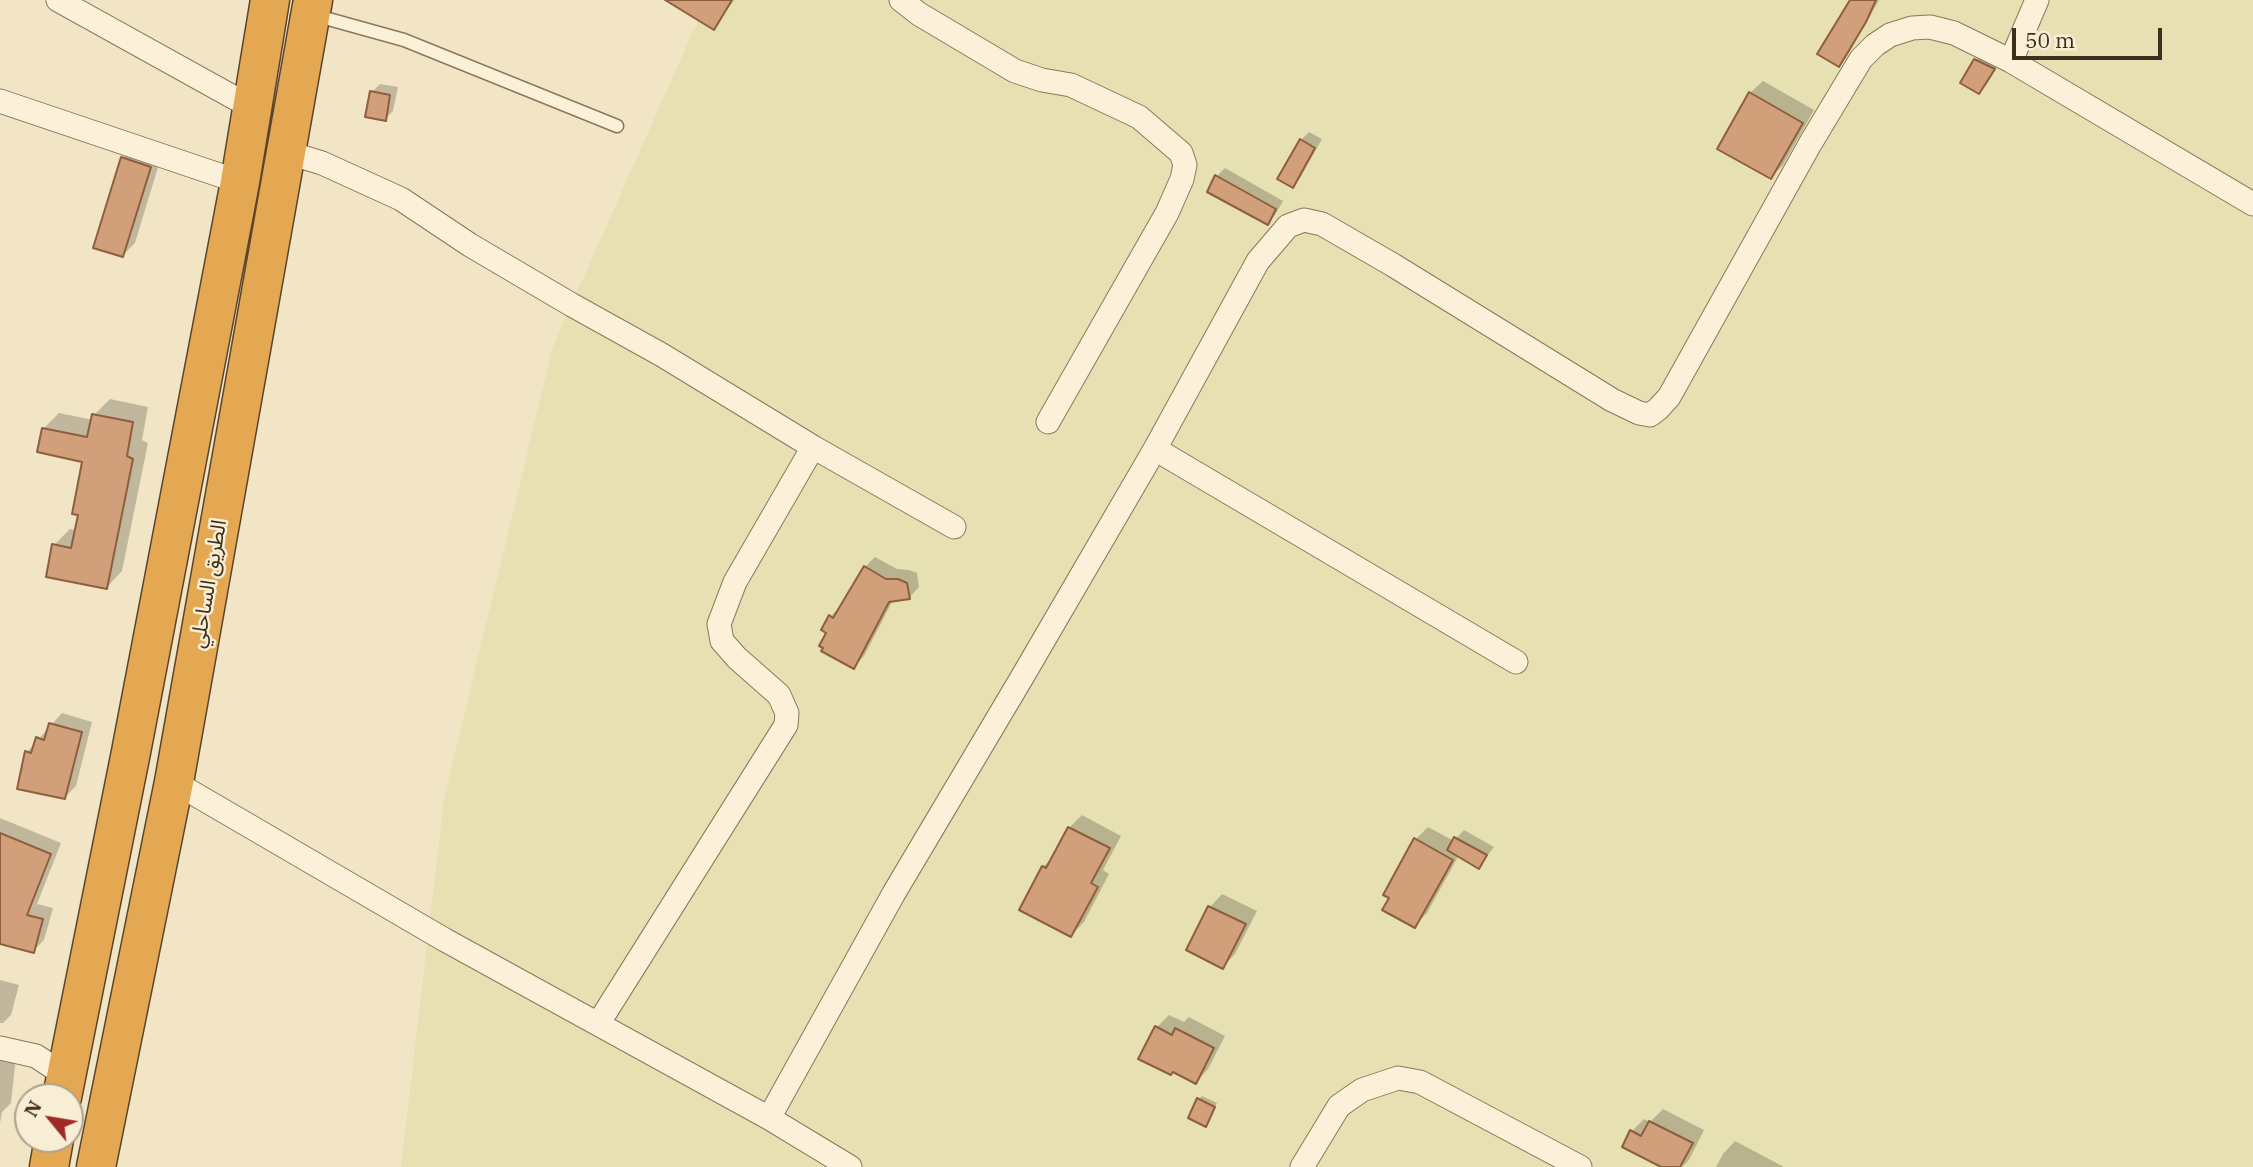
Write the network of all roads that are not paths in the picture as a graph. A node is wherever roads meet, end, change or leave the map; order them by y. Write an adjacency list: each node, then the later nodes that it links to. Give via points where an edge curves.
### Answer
1 (58, 0): 8 (street)
2 (270, 0): 8 (highway)
3 (901, 0): 13 (street, via 1015,71 1071,85 1139,117 1181,153 1185,165 1182,179 1167,213)
4 (2037, 0): 6 (street)
5 (312, 7): 9 (lane); 10 (highway, الطريق الساحلي)
6 (2011, 61): 12 (street); 15 (street, via 1954,33 1930,27 1890,35 1875,45 1861,59 1810,144 1668,397 1650,415 1612,400 1322,224 1304,220 1288,226 1258,261)
7 (0, 101): 11 (street)
8 (251, 107): 11 (highway)
9 (617, 126)
10 (286, 152): 14 (street, via 347,173 401,200); 18 (highway, الطريق الساحلي)
11 (240, 182): 22 (highway)
12 (2253, 204)
13 (1048, 422)
14 (813, 447): 16 (street); 19 (street, via 734,582 719,624 722,641 779,695 787,713 786,724)
15 (1155, 449): 17 (street); 23 (street, via 894,893)
16 (954, 527)
17 (1516, 662)
18 (174, 782): 19 (street); 24 (highway, الطريق الساحلي)
19 (598, 1024): 23 (street)
20 (0, 1048): 21 (street, via 36,1056)
21 (61, 1083)
22 (65, 1083)
23 (769, 1118): 25 (street)
24 (96, 1167)
25 (850, 1167)
26 (1302, 1167): 27 (street, via 1339,1106 1362,1090 1398,1077 1420,1082)
27 (1580, 1167)

